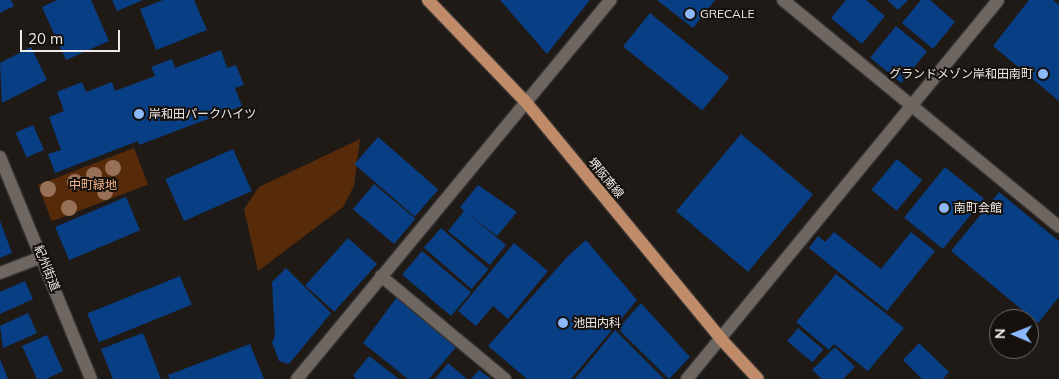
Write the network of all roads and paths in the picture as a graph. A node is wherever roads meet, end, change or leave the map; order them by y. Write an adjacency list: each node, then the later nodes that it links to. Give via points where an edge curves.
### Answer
1 (428, 0): 5 (main road, 堺阪南線)
2 (611, 0): 5 (street)
3 (783, 0): 6 (street)
4 (998, 0): 6 (street)
5 (525, 101): 11 (street); 12 (main road, 堺阪南線)
6 (911, 107): 8 (street); 12 (street)
7 (0, 157): 9 (street, 紀州街道)
8 (1059, 227)
9 (42, 257): 10 (street); 13 (street, 紀州街道)
10 (0, 272)
11 (381, 276): 14 (street); 15 (street)
12 (721, 340): 16 (street); 17 (main road, 堺阪南線)
13 (91, 379)
14 (297, 379)
15 (505, 379)
16 (687, 379)
17 (758, 379)

